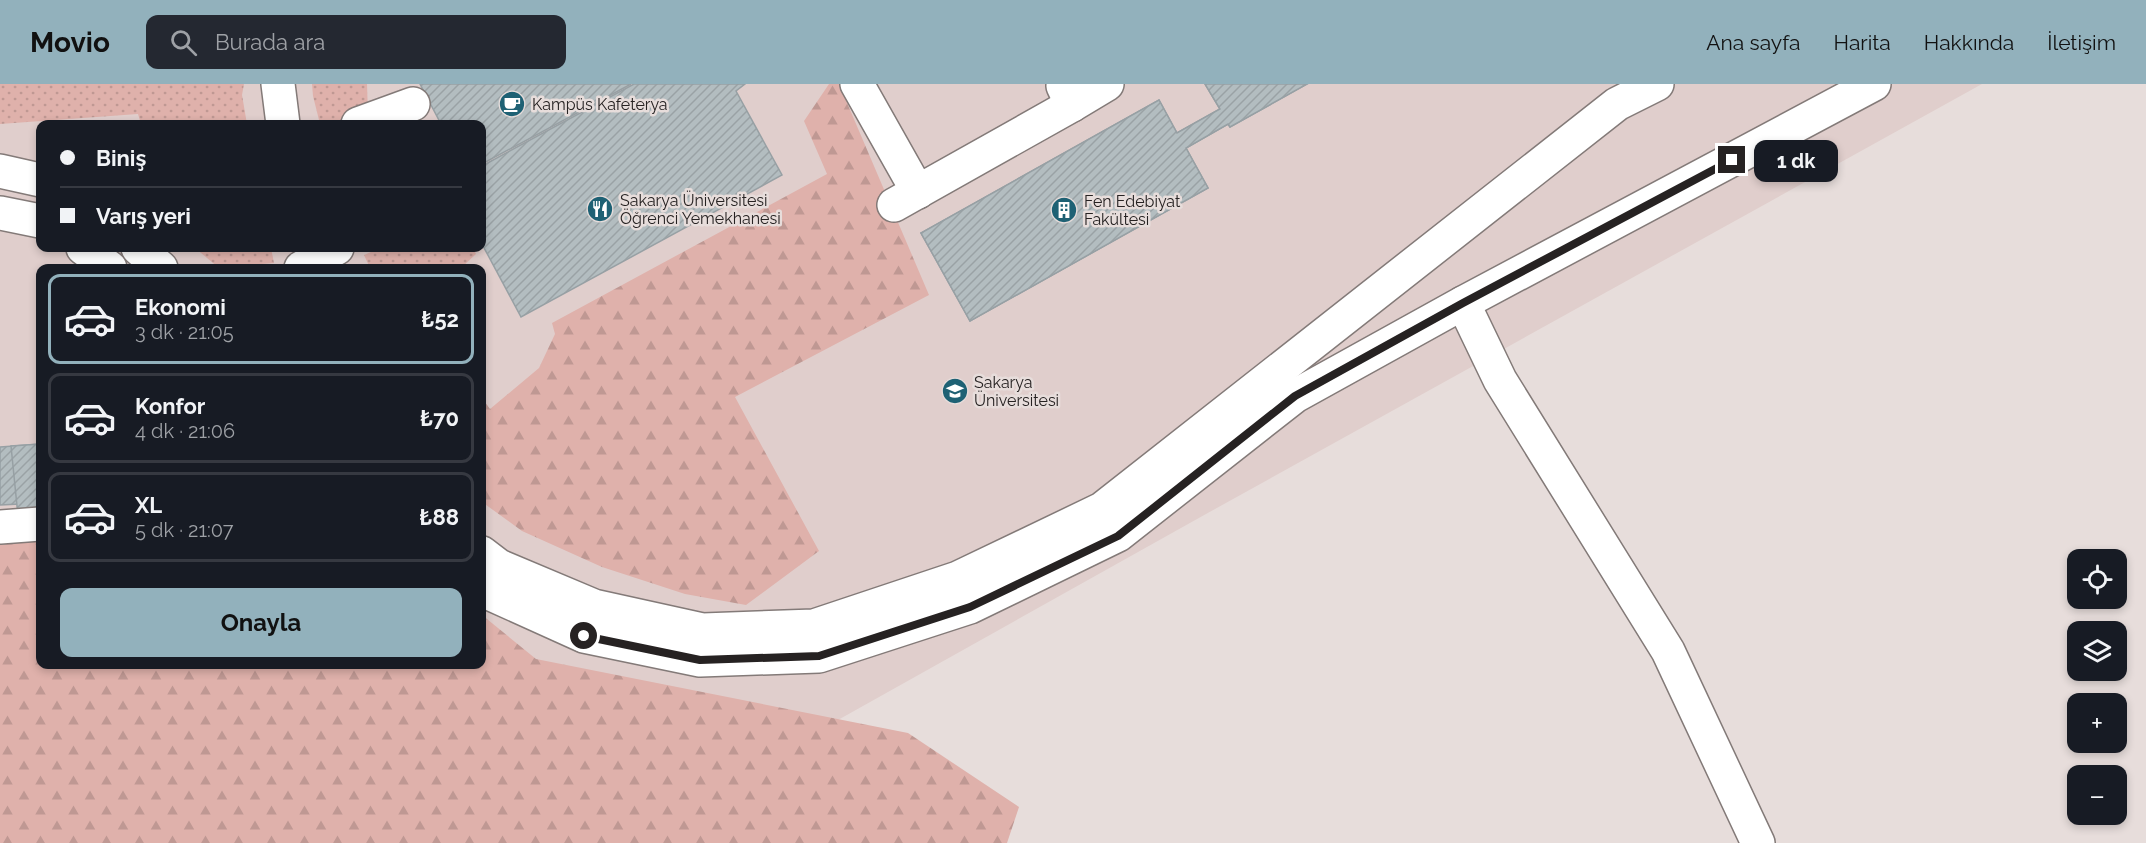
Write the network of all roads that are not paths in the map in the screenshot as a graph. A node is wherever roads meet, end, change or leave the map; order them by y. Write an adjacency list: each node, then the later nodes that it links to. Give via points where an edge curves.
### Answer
1 (278, 84): 8 (street)
2 (857, 84): 6 (street, via 906,199)
3 (1107, 84): 6 (street)
4 (1657, 84): 23 (street, via 1617,104 1102,509 958,578 814,626 703,630 594,606)
5 (1874, 84): 20 (street)
6 (1067, 94)
7 (413, 104): 9 (street)
8 (282, 120)
9 (369, 120)
10 (0, 171): 11 (street)
11 (36, 179)
12 (0, 213): 13 (street)
13 (36, 220)
14 (88, 252): 17 (street)
15 (142, 252): 18 (street)
16 (330, 252): 19 (street)
17 (105, 264)
18 (156, 264)
19 (307, 264)
20 (1463, 303): 24 (street, via 1295,396 1118,536 970,607 819,656 700,660 584,636); 25 (street, via 1500,380 1668,651)
21 (36, 524): 22 (street)
22 (0, 527)
23 (486, 557)
24 (486, 592)
25 (1758, 843)

